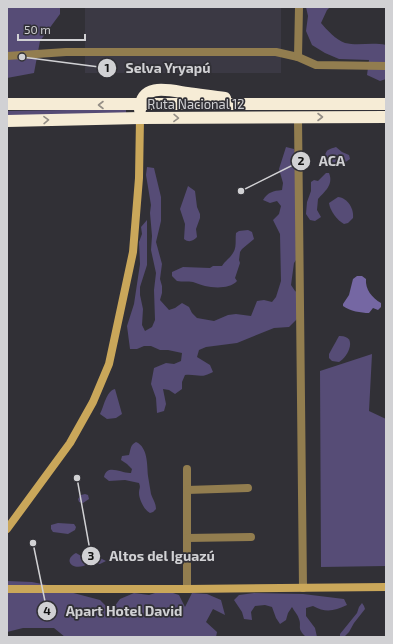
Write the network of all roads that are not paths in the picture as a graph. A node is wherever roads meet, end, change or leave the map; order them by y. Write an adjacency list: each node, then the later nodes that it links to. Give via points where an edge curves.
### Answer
1 (299, 7): 3 (street)
2 (7, 56): 3 (street, via 66,52 276,52)
3 (298, 57): 4 (street, via 316,65)
4 (386, 66)
5 (7, 104): 7 (highway, Ruta Nacional 12, one-way to 5)
6 (386, 104): 7 (highway, Ruta Nacional 12, via 261,104 162,89 146,94)
7 (140, 105): 9 (highway)
8 (386, 117): 10 (highway, Ruta Nacional 12, one-way to 8)
9 (140, 118): 10 (highway, Ruta Nacional 12, one-way to 10); 11 (highway, Ruta Nacional 12, one-way to 9); 15 (main road, via 140,178 133,252 109,364 93,402 70,443)
10 (298, 118): 19 (street)
11 (7, 121)
12 (187, 469): 14 (street)
13 (248, 488): 14 (street)
14 (187, 490): 17 (street)
15 (7, 529)
16 (251, 537): 17 (street)
17 (187, 538): 21 (street)
18 (386, 587): 19 (main road)
19 (303, 588): 21 (main road)
20 (7, 589): 21 (main road)
21 (187, 589)

